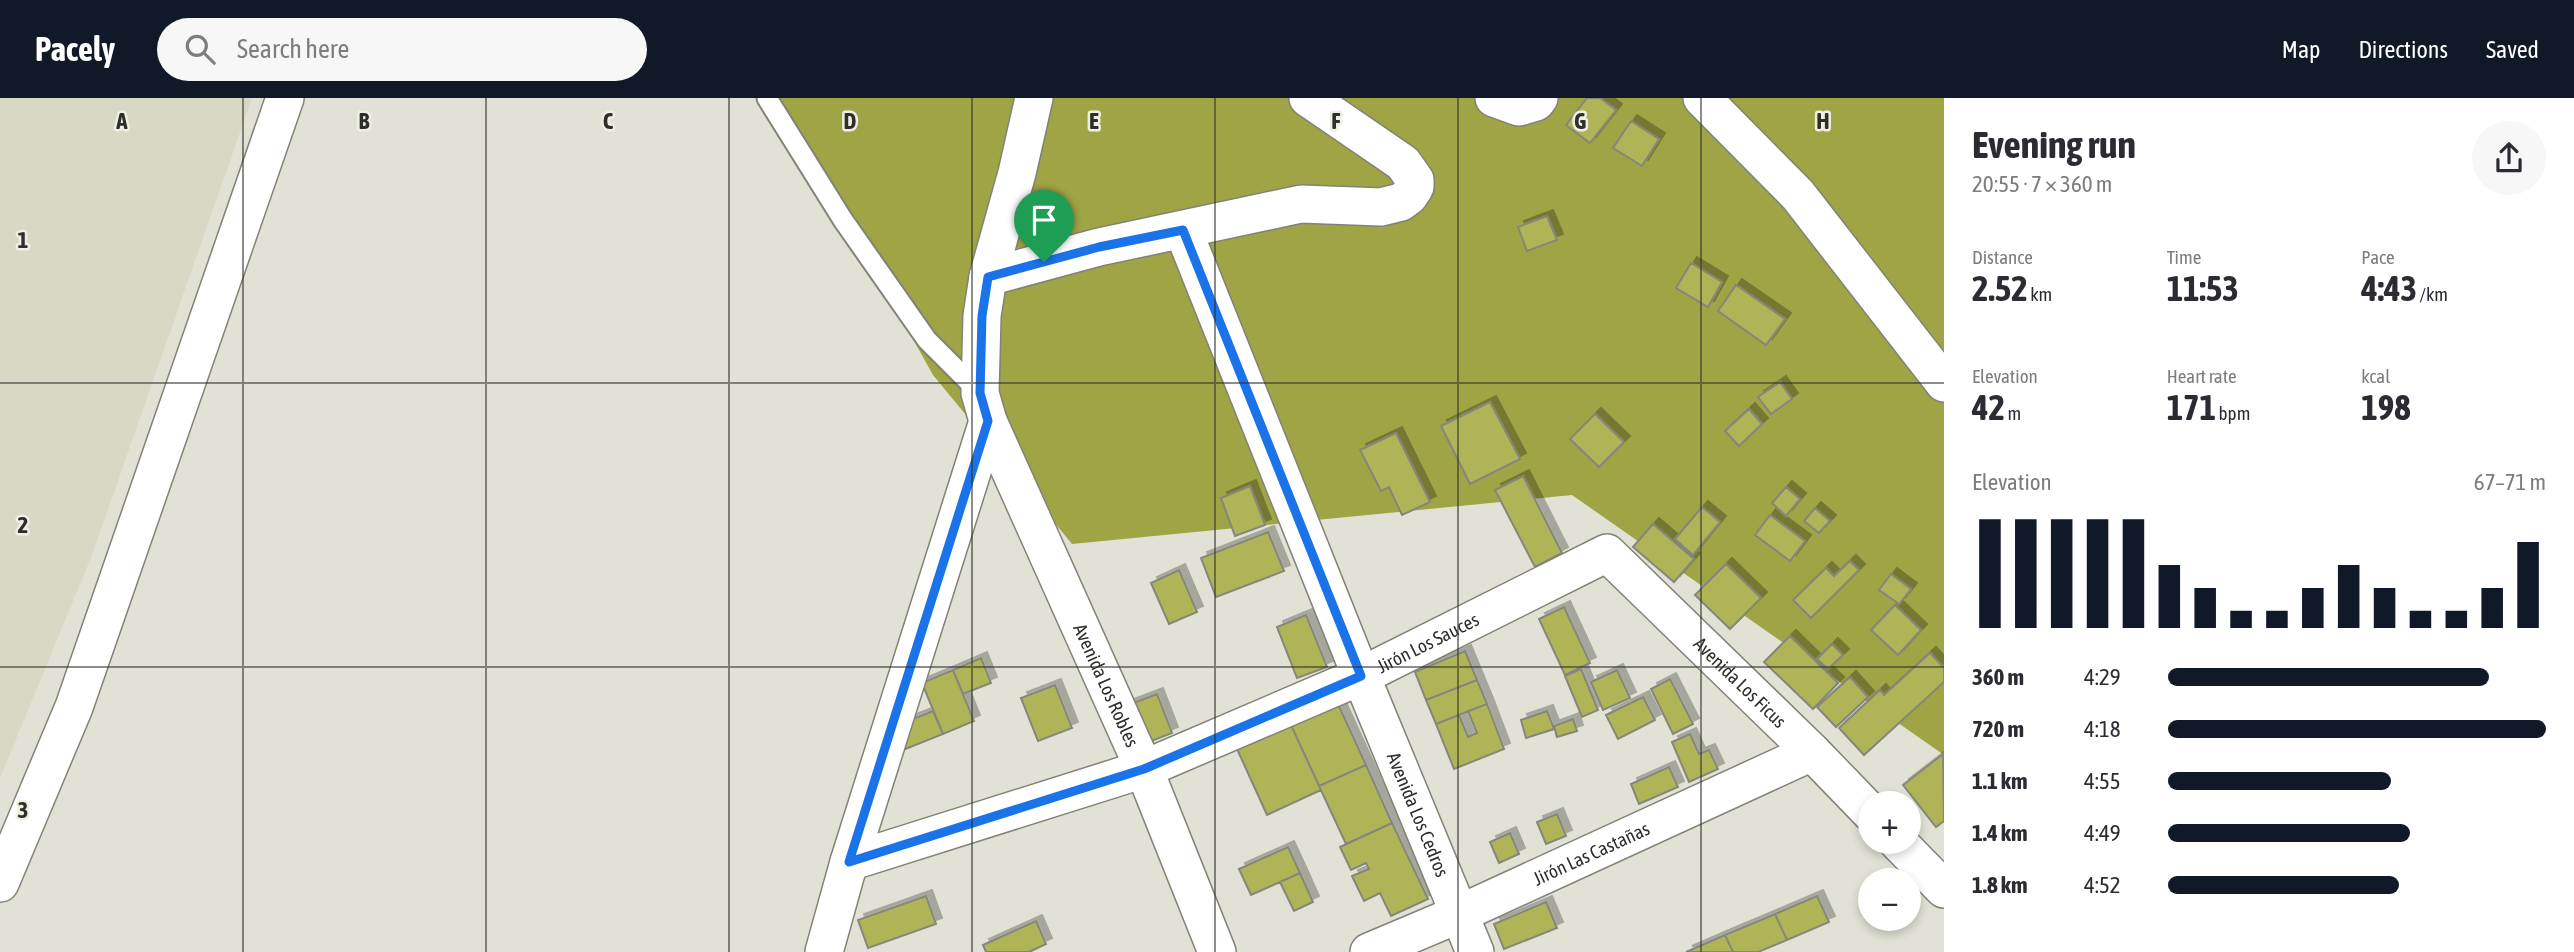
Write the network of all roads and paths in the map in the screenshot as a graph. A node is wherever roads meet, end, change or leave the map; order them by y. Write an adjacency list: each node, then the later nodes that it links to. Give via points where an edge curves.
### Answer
1 (285, 98): 19 (street, via 74,707)
2 (767, 98): 11 (lane, via 927,340)
3 (1034, 98): 9 (street)
4 (1308, 98): 8 (street, via 1404,163 1415,180 1409,196 1381,206 1301,204)
5 (1494, 98): 6 (street, via 1519,107)
6 (1539, 98)
7 (1702, 98): 10 (street, via 1798,195)
8 (1183, 230): 9 (street); 13 (street, Avenida Los Cedros)
9 (988, 277): 11 (street, via 982,316)
10 (1944, 383)
11 (984, 407): 15 (street, Avenida Los Robles); 18 (street)
12 (1607, 553): 13 (street, Jirón Los Sauces); 14 (street, Avenida Los Ficus)
13 (1361, 676): 15 (street, Jirón Los Sauces); 21 (street, Avenida Los Cedros)
14 (1812, 752): 16 (street, Avenida Los Ficus); 21 (street, Jirón Las Castañas)
15 (1144, 769): 18 (street, Jirón Los Sauces); 23 (street, Avenida Los Robles)
16 (1858, 800)
17 (1910, 854): 20 (street)
18 (849, 862): 22 (street)
19 (0, 883)
20 (1944, 889)
21 (1459, 914): 24 (street, Jirón Las Castañas); 25 (street, Avenida Los Cedros)
22 (824, 952)
23 (1217, 952)
24 (1369, 952)
25 (1475, 952)

